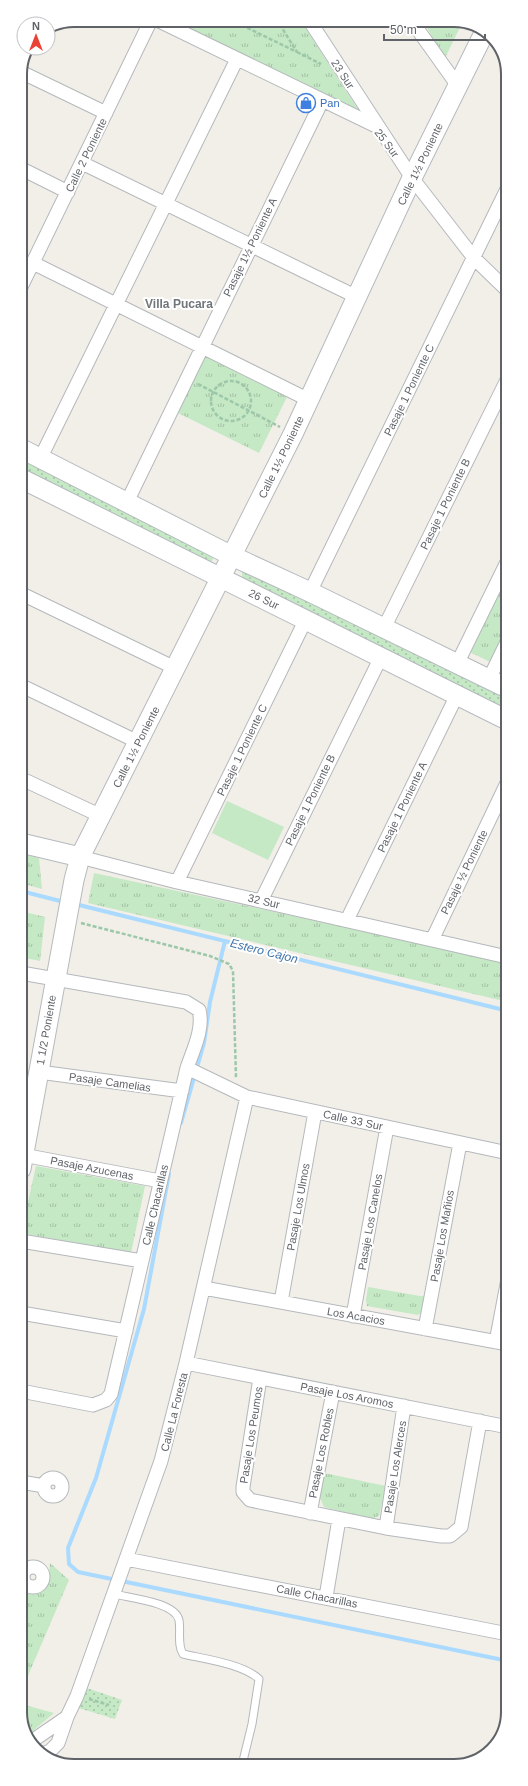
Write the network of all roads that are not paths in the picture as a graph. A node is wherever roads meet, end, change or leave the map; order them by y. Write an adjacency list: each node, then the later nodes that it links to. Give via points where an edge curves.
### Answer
1 (148, 27): 10 (street, Calle 2 Poniente)
2 (171, 27): 6 (street, 25 Sur)
3 (313, 27): 11 (street, 23 Sur)
4 (416, 27): 8 (street)
5 (482, 37): 8 (street, Calle 1½ Poniente)
6 (237, 59): 9 (street, 25 Sur); 17 (street)
7 (27, 75): 10 (street)
8 (458, 86): 14 (street, Calle 1½ Poniente)
9 (322, 101): 11 (street, 25 Sur); 18 (street, Pasaje 1½ Poniente A)
10 (106, 113): 12 (street, Calle 2 Poniente)
11 (378, 128): 14 (street, 25 Sur)
12 (82, 163): 15 (street, Calle 2 Poniente); 17 (street)
13 (27, 172): 15 (street)
14 (412, 178): 19 (street, 25 Sur); 22 (street, Calle 1½ Poniente)
15 (68, 192): 20 (street, Calle 2 Poniente)
16 (501, 202): 19 (street, Pasaje 1 Poniente C)
17 (166, 203): 18 (street); 23 (street)
18 (251, 245): 22 (street); 24 (street, Pasaje 1½ Poniente A)
19 (474, 258): 21 (street, 25 Sur); 34 (street, Pasaje 1 Poniente C)
20 (27, 268): 23 (street)
21 (501, 284)
22 (356, 297): 26 (street, Calle 1½ Poniente)
23 (116, 304): 24 (street); 28 (street)
24 (202, 346): 26 (street); 30 (street, Pasaje 1½ Poniente A)
25 (501, 392): 37 (street, Pasaje 1 Poniente B)
26 (309, 400): 31 (street, Calle 1½ Poniente)
27 (27, 452): 28 (street)
28 (40, 459): 30 (street)
29 (27, 485): 33 (street, 26 Sur)
30 (127, 502): 31 (street)
31 (232, 556): 33 (street, Calle 1½ Poniente); 34 (street)
32 (501, 574): 40 (street)
33 (221, 578): 36 (street, 26 Sur); 41 (street, Calle 1½ Poniente)
34 (310, 592): 37 (street)
35 (27, 596): 41 (street)
36 (306, 619): 39 (street, 26 Sur); 54 (street, Pasaje 1 Poniente C)
37 (384, 628): 40 (street)
38 (501, 654): 42 (street)
39 (381, 657): 45 (street, 26 Sur); 55 (street, Pasaje 1 Poniente B)
40 (457, 664): 42 (street)
41 (175, 668): 47 (street, Calle 1½ Poniente)
42 (489, 679): 43 (street)
43 (501, 685)
44 (27, 688): 47 (street)
45 (457, 695): 46 (street, 26 Sur); 56 (street, Pasaje 1 Poniente A)
46 (501, 717)
47 (138, 742): 50 (street, Calle 1½ Poniente)
48 (27, 781): 50 (street)
49 (501, 796): 57 (street, Pasaje ½ Poniente)
50 (101, 816): 52 (street, Calle 1½ Poniente)
51 (27, 845): 52 (street, 32 Sur)
52 (80, 857): 53 (street, Calle 1½ Poniente); 54 (street, 32 Sur)
53 (74, 880): 60 (street, 1 1/2 Poniente)
54 (177, 882): 55 (street, 32 Sur)
55 (261, 901): 56 (street, 32 Sur)
56 (347, 920): 57 (street, 32 Sur)
57 (432, 940): 58 (street, 32 Sur)
58 (501, 955)
59 (27, 974): 60 (street)
60 (56, 980): 61 (street, Calle Chacarillas, via 186,1002 198,1010 200,1026); 62 (street, 1 1/2 Poniente)
61 (187, 1068): 63 (street, Calle Chacarillas); 64 (street, Calle 33 Sur)
62 (39, 1072): 63 (street, Pasaje Camelias); 67 (street, 1 1/2 Poniente)
63 (182, 1091): 71 (street, Calle Chacarillas)
64 (242, 1095): 65 (street, Calle 33 Sur); 74 (street, Calle La Foresta)
65 (315, 1112): 66 (street, Calle 33 Sur); 75 (street, Pasaje Los Ulmos)
66 (387, 1127): 68 (street, Calle 33 Sur); 77 (street, Pasaje Los Canelos)
67 (27, 1136)
68 (460, 1143): 69 (street, Calle 33 Sur); 78 (street, Pasaje Los Mañios)
69 (501, 1152)
70 (27, 1163): 71 (street, Pasaje Azucenas)
71 (160, 1181): 73 (street, Calle Chacarillas)
72 (27, 1242): 73 (street)
73 (142, 1261): 79 (street, Calle Chacarillas)
74 (204, 1288): 75 (street, Los Acacios); 81 (street, Calle La Foresta)
75 (281, 1302): 77 (street, Los Acacios)
76 (27, 1315): 79 (street)
77 (353, 1316): 78 (street, Los Acacios)
78 (425, 1329): 80 (street, Los Acacios)
79 (126, 1331): 83 (street, Calle Chacarillas, via 111,1394 106,1400 93,1405)
80 (501, 1343)
81 (186, 1363): 82 (street, Pasaje Los Aromos); 93 (street, Calle La Foresta, via 161,1461)
82 (260, 1378): 84 (street, Pasaje Los Aromos); 90 (street, Pasaje Los Peumos, via 243,1492 250,1500)
83 (27, 1392)
84 (332, 1392): 85 (street, Pasaje Los Aromos); 90 (street, Pasaje Los Robles)
85 (404, 1406): 86 (street, Pasaje Los Aromos); 92 (street, Pasaje Los Alerces)
86 (480, 1421): 87 (street, Pasaje Los Aromos); 92 (street, via 463,1520 456,1533 441,1536)
87 (501, 1426)
88 (27, 1483): 89 (street)
89 (44, 1486)
90 (310, 1513): 91 (street)
91 (340, 1519): 92 (street); 95 (street)
92 (386, 1528)
93 (124, 1565): 94 (street, Calle La Foresta); 95 (street, Calle Chacarillas)
94 (115, 1592): 97 (street, Calle La Foresta); 100 (lane, via 174,1612 178,1618 180,1650 183,1654 244,1669 259,1679)
95 (326, 1597): 96 (street, Calle Chacarillas)
96 (501, 1633)
97 (67, 1717): 98 (street); 99 (street, Calle La Foresta, via 58,1743)
98 (36, 1738)
99 (49, 1751)
100 (243, 1759)

